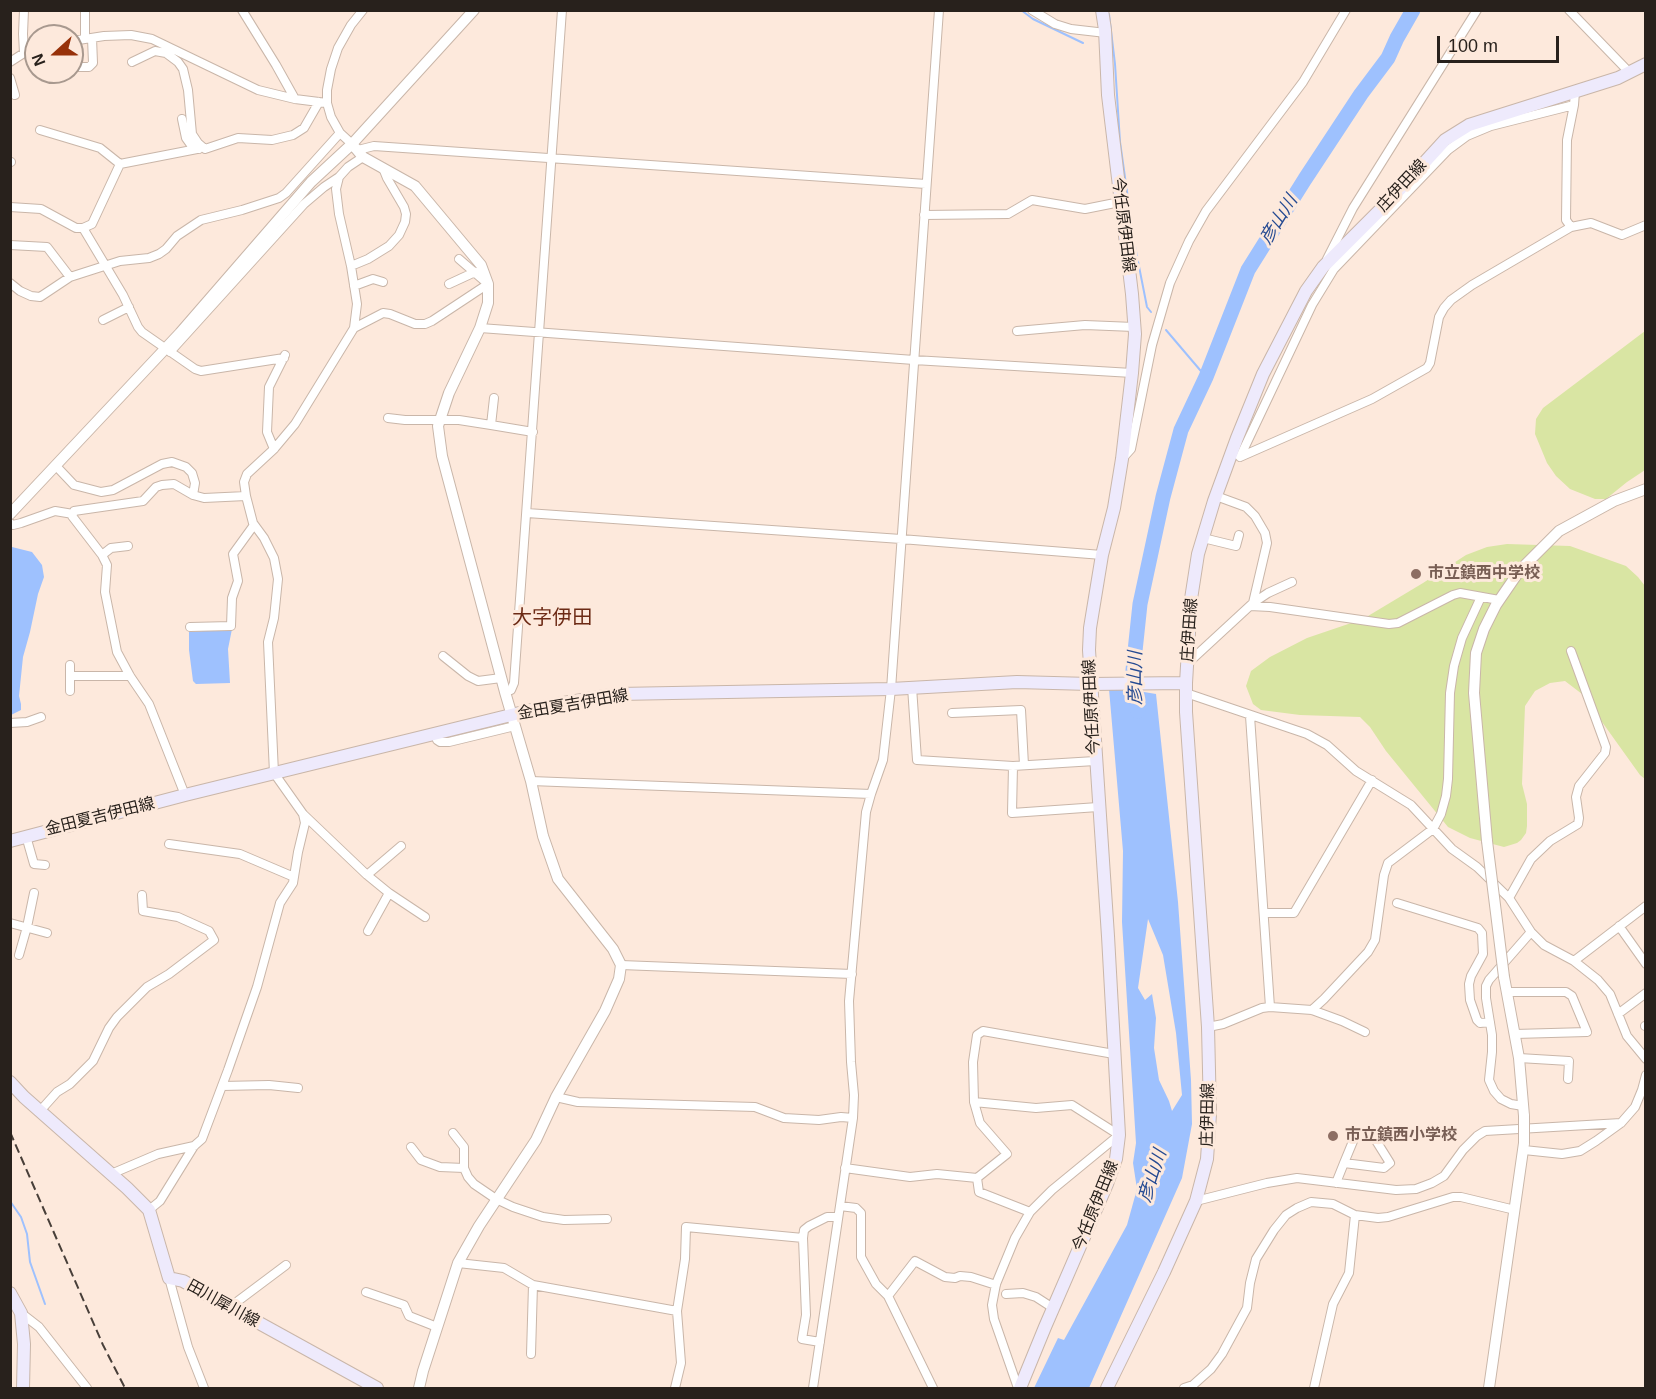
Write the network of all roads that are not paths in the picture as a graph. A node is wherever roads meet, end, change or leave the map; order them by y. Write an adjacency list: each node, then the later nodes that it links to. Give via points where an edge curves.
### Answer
1 (24, 10): 16 (street)
2 (85, 10): 14 (street)
3 (242, 10): 27 (street)
4 (363, 10): 28 (street, via 338,48)
5 (474, 10): 34 (street)
6 (562, 10): 35 (street)
7 (939, 10): 39 (street)
8 (1032, 10): 13 (street, via 1071,29)
9 (1102, 10): 13 (main road, 今任原伊田線)
10 (1346, 10): 75 (street, via 1303,82 1206,211 1189,241 1170,283 1152,345 1131,449)
11 (1478, 10): 50 (street, via 1353,207)
12 (1569, 10): 23 (street)
13 (1106, 33): 40 (main road, 今任原伊田線, via 1108,95)
14 (89, 38): 15 (street); 17 (street, via 131,35 152,39); 21 (street, via 93,63)
15 (84, 39)
16 (24, 53): 18 (street)
17 (183, 54): 22 (street); 27 (street, via 258,90)
18 (10, 62)
19 (132, 62): 22 (street, via 155,51 166,53)
20 (1646, 64): 23 (main road, 庄伊田線)
21 (84, 67)
22 (183, 69): 33 (street, via 192,134)
23 (1629, 72): 25 (main road, 庄伊田線)
24 (10, 78): 26 (street)
25 (1575, 92): 29 (street); 50 (main road, 庄伊田線, via 1470,125 1445,140)
26 (15, 95)
27 (295, 99): 28 (street)
28 (323, 103): 32 (street); 33 (street, via 304,128 293,135 272,141 238,138)
29 (1574, 105): 44 (street, via 1567,140 1566,220); 74 (street, via 1467,136 1448,150 1334,269 1312,305)
30 (182, 119): 33 (street, via 186,138)
31 (40, 130): 36 (street, via 100,148)
32 (340, 133): 34 (street); 48 (street, via 279,198 201,220 149,258)
33 (201, 149): 36 (street)
34 (358, 151): 35 (street, via 374,146); 37 (street); 38 (street); 65 (street, via 311,182)
35 (552, 158): 39 (street); 64 (street)
36 (120, 164): 45 (street, via 92,224)
37 (383, 168): 49 (street, via 404,207 405,222 389,246); 56 (street, via 415,186 481,265)
38 (339, 177): 49 (street, via 337,202); 65 (street, via 304,204)
39 (926, 184): 42 (street)
40 (1120, 202): 42 (street, via 1085,208 1032,200 1008,214); 60 (main road, 今任原伊田線)
41 (10, 207): 45 (street, via 41,209)
42 (924, 215): 66 (street)
43 (1646, 225): 44 (street, via 1622,235 1591,223)
44 (1571, 227): 74 (street, via 1451,300 1439,317 1427,368 1372,399)
45 (83, 228): 48 (street)
46 (10, 245): 52 (street, via 47,247)
47 (459, 259): 51 (street)
48 (106, 265): 52 (street); 58 (street)
49 (351, 266): 57 (street)
50 (1323, 267): 76 (main road, 庄伊田線, via 1306,291 1263,374)
51 (474, 273): 55 (street); 56 (street)
52 (70, 277): 54 (street, via 40,297 20,291)
53 (383, 282): 57 (street, via 373,279)
54 (10, 283)
55 (449, 284)
56 (488, 284): 61 (street, via 425,324 382,313); 62 (street, via 489,303)
57 (354, 286): 61 (street)
58 (129, 307): 59 (street); 65 (street, via 142,332)
59 (103, 320)
60 (1134, 327): 63 (street); 67 (main road, 今任原伊田線)
61 (354, 328): 73 (street, via 295,424)
62 (480, 328): 64 (street); 70 (street, via 448,393)
63 (1017, 331)
64 (540, 333): 66 (street); 72 (street)
65 (167, 351): 73 (street, via 201,370 285,356 269,387 267,432); 77 (street)
66 (914, 360): 67 (street); 89 (street)
67 (1132, 374): 75 (main road, 今任原伊田線)
68 (494, 398): 71 (street)
69 (388, 418): 70 (street)
70 (440, 419): 71 (street); 104 (street, via 442,456)
71 (491, 425): 72 (street)
72 (532, 432): 83 (street)
73 (274, 448): 80 (street, via 248,474 244,482)
74 (1240, 457): 76 (street)
75 (1122, 459): 92 (main road, 今任原伊田線)
76 (1228, 462): 81 (main road, 庄伊田線)
77 (56, 466): 79 (street, via 74,484 101,492 172,462 192,473); 84 (street)
78 (1646, 489): 95 (street, via 1614,501 1559,531 1520,570)
79 (193, 495): 80 (street); 82 (street, via 174,484 162,485 143,501)
80 (246, 496): 86 (street)
81 (1216, 496): 88 (main road, 庄伊田線); 96 (street, via 1246,507 1265,533 1267,543)
82 (73, 513): 85 (street, via 55,511); 91 (street)
83 (527, 513): 89 (street); 110 (street, via 514,683)
84 (10, 514)
85 (10, 523)
86 (254, 525): 97 (street, via 233,554 238,581 232,598 231,626); 119 (street, via 274,558 278,579 268,642)
87 (1239, 535): 88 (street, via 1236,546)
88 (1203, 538): 100 (main road, 庄伊田線, via 1191,599)
89 (901, 539): 92 (street); 108 (street)
90 (128, 546): 91 (street, via 111,548)
91 (102, 555): 103 (street, via 107,565 105,592 117,652)
92 (1102, 555): 105 (main road, 今任原伊田線, via 1089,628)
93 (1292, 582): 96 (street)
94 (1481, 597): 95 (street); 96 (street, via 1453,595 1389,624); 126 (street, via 1454,666 1447,788)
95 (1499, 600): 153 (street, bridge, via 1476,653 1475,683 1487,841)
96 (1252, 605): 100 (street)
97 (190, 627)
98 (1571, 651): 137 (street, via 1605,753 1579,786 1578,824 1550,841 1531,859)
99 (443, 656): 104 (street, via 478,681)
100 (1188, 663): 107 (main road, 庄伊田線)
101 (70, 665): 102 (street)
102 (70, 676): 103 (street); 109 (street)
103 (130, 676): 123 (street, via 149,704)
104 (501, 678): 110 (street)
105 (1090, 684): 106 (main road, 金田夏吉伊田線, via 1017,682); 107 (main road, 金田夏吉伊田線); 116 (main road, 今任原伊田線)
106 (912, 687): 108 (main road, 金田夏吉伊田線); 118 (street, via 917,760)
107 (1184, 687): 112 (street); 159 (main road, 庄伊田線)
108 (891, 689): 114 (main road, 金田夏吉伊田線, via 618,694 552,705); 122 (street, via 883,760)
109 (70, 691)
110 (505, 692): 114 (street)
111 (952, 713): 117 (street, via 1021,710)
112 (1251, 716): 121 (street, via 1327,744); 140 (street)
113 (41, 717): 115 (street)
114 (514, 721): 119 (main road, 金田夏吉伊田線, via 435,734); 120 (street)
115 (10, 723)
116 (1095, 761): 117 (street); 124 (main road, 今任原伊田線)
117 (1024, 765): 118 (street)
118 (1013, 766): 124 (street, via 1012,813)
119 (274, 773): 123 (main road, 金田夏吉伊田線); 125 (street)
120 (531, 780): 122 (street); 150 (street, via 543,836 558,879)
121 (1372, 780): 126 (street, via 1411,805); 140 (street, via 1294,913)
122 (871, 794): 152 (street, via 866,812)
123 (185, 795): 127 (main road, 金田夏吉伊田線)
124 (1098, 807): 162 (main road, 今任原伊田線)
125 (303, 814): 132 (street); 133 (street, via 305,823)
126 (1433, 829): 137 (street); 156 (street, via 1388,863 1375,940)
127 (26, 836): 128 (main road, 金田夏吉伊田線); 131 (street, via 34,864)
128 (10, 841)
129 (169, 844): 133 (street, via 240,854)
130 (401, 846): 132 (street)
131 (45, 865)
132 (367, 875): 135 (street)
133 (294, 877): 168 (street, via 280,903 257,987)
134 (34, 893): 144 (street)
135 (389, 893): 141 (street); 145 (street)
136 (142, 895): 172 (street, via 143,911 178,917 209,931 214,940 147,987 117,1017 93,1061)
137 (1509, 898): 146 (street)
138 (1397, 903): 158 (street, via 1478,928 1482,933 1483,954 1469,984 1470,1000 1477,1020)
139 (1646, 906): 143 (street)
140 (1264, 913): 155 (street)
141 (425, 917)
142 (10, 923): 144 (street)
143 (1619, 926): 149 (street); 151 (street)
144 (27, 927): 147 (street); 148 (street)
145 (368, 931)
146 (1531, 932): 149 (street, via 1544,945); 158 (street, via 1486,986)
147 (47, 933)
148 (19, 955)
149 (1574, 961): 157 (street, via 1610,994)
150 (621, 964): 152 (street); 170 (street, via 605,1011)
151 (1646, 964)
152 (852, 974): 174 (street, via 849,1010)
153 (1507, 992): 161 (street); 161 (street, via 1566,992 1572,996 1587,1032)
154 (1646, 993): 157 (street)
155 (1270, 1006): 156 (street); 159 (street)
156 (1312, 1010): 160 (street)
157 (1617, 1014): 164 (street, via 1627,1036)
158 (1490, 1022): 173 (street, via 1489,1080 1501,1099)
159 (1208, 1027): 188 (main road, 庄伊田線, via 1207,1160)
160 (1365, 1032)
161 (1515, 1034): 163 (street)
162 (1114, 1054): 171 (street, via 983,1031 977,1035 973,1062); 177 (main road, 今任原伊田線)
163 (1520, 1058): 166 (street, via 1569,1061); 173 (street)
164 (1646, 1059)
165 (1646, 1075): 175 (street, via 1635,1107)
166 (1568, 1079)
167 (10, 1082): 172 (main road)
168 (222, 1086): 169 (street); 178 (street, via 202,1139)
169 (298, 1089)
170 (556, 1097): 174 (street, via 578,1102 755,1107 784,1118); 187 (street, via 536,1140)
171 (974, 1102): 177 (street, via 1036,1108 1072,1105); 185 (street, via 980,1123 1007,1154)
172 (40, 1111): 184 (main road)
173 (1524, 1111): 179 (street, bridge)
174 (853, 1118): 183 (street)
175 (1621, 1124): 179 (street, via 1580,1151 1562,1154); 186 (street, via 1485,1131 1463,1150 1444,1176 1416,1189)
176 (453, 1132): 182 (street, via 464,1148)
177 (1119, 1135): 192 (street); 207 (main road, 今任原伊田線, via 1107,1184)
178 (194, 1146): 184 (street, via 158,1154); 190 (street, via 160,1201)
179 (1524, 1146): 191 (street)
180 (411, 1147): 182 (street, via 421,1160 440,1167)
181 (1344, 1163): 181 (street, via 1356,1134 1370,1131 1390,1163 1384,1168); 186 (street)
182 (464, 1168): 187 (street, via 474,1184)
183 (845, 1168): 185 (street, via 910,1177 937,1174); 189 (street)
184 (111, 1174): 190 (main road)
185 (977, 1178): 192 (street, via 979,1192)
186 (1336, 1182): 188 (street, via 1297,1178)
187 (496, 1199): 195 (street, via 564,1221); 197 (street)
188 (1196, 1201): 222 (main road, 庄伊田線)
189 (840, 1206): 194 (street); 205 (street, via 856,1208 861,1213 861,1257 876,1284)
190 (149, 1210): 199 (main road, 田川犀川線)
191 (1515, 1210): 193 (street, via 1453,1197 1388,1217); 225 (street)
192 (1030, 1212): 201 (street)
193 (1355, 1215): 223 (street, via 1332,1204 1311,1202 1286,1215 1256,1259 1247,1308 1222,1354 1211,1370); 224 (street, via 1349,1273 1333,1304)
194 (838, 1217): 196 (street, via 827,1217 809,1226); 211 (street)
195 (607, 1219)
196 (803, 1238): 208 (street, via 686,1227); 211 (street, via 806,1315 802,1340)
197 (458, 1263): 200 (street, via 504,1268); 210 (street)
198 (286, 1265): 206 (street)
199 (169, 1278): 206 (main road, 田川犀川線, via 183,1281); 216 (street)
200 (533, 1285): 208 (street); 212 (street)
201 (996, 1285): 205 (street, via 971,1277 945,1277 915,1261); 221 (street, via 994,1319)
202 (366, 1292): 210 (street, via 404,1305 409,1316)
203 (10, 1293): 209 (main road)
204 (1006, 1294): 207 (street, via 1023,1293)
205 (888, 1296): 213 (street)
206 (230, 1307): 217 (main road, 田川犀川線)
207 (1053, 1308): 221 (main road, 今任原伊田線)
208 (677, 1311): 219 (street, via 681,1363)
209 (21, 1313): 214 (main road); 215 (street, via 39,1327)
210 (437, 1327): 218 (street)
211 (820, 1342): 220 (street)
212 (531, 1354)
213 (934, 1388)
214 (23, 1389)
215 (87, 1389)
216 (204, 1389)
217 (377, 1389)
218 (419, 1389)
219 (675, 1389)
220 (813, 1389)
221 (1019, 1389)
222 (1107, 1389)
223 (1184, 1389)
224 (1314, 1389)
225 (1489, 1389)

